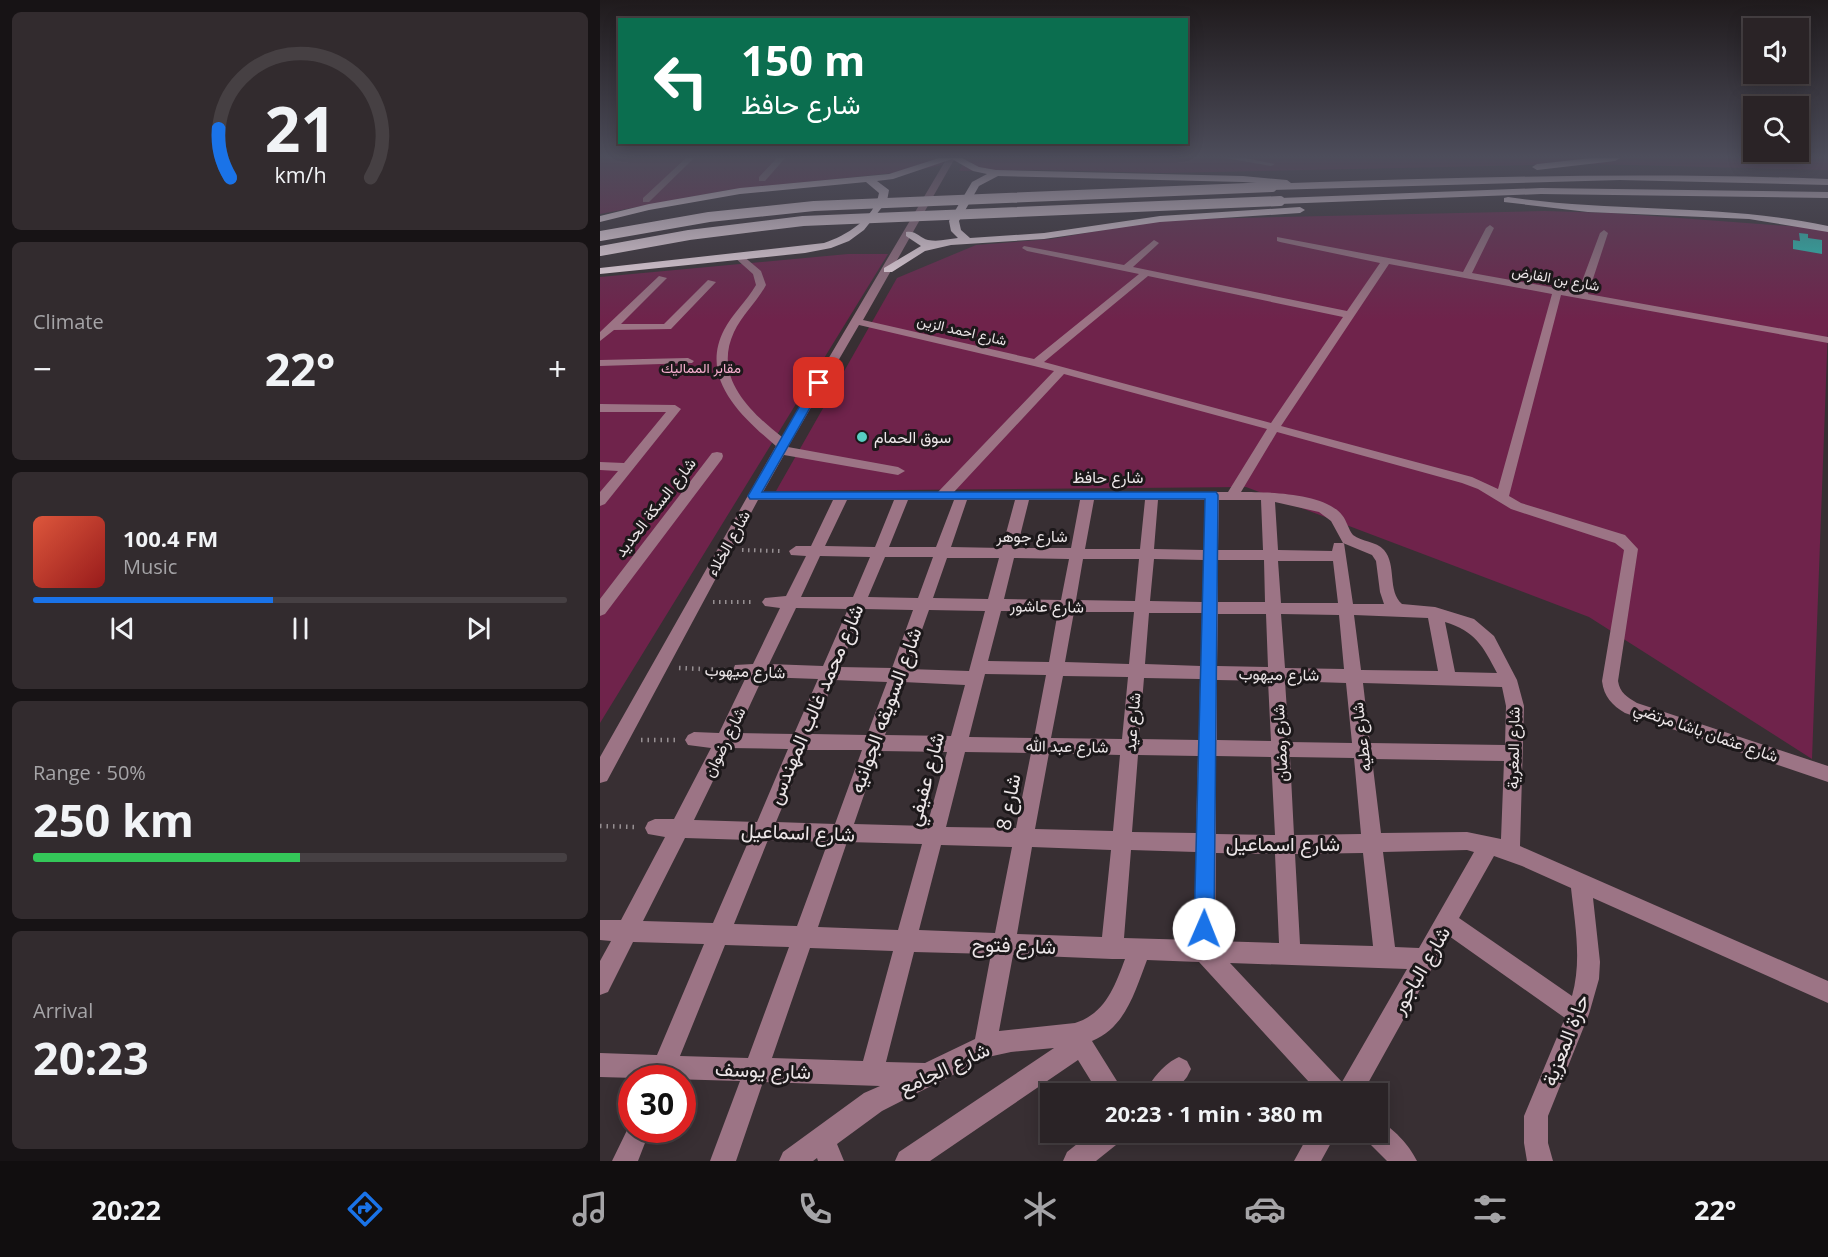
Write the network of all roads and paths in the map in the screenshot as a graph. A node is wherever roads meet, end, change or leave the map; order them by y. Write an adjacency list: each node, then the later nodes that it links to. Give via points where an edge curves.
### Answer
1 (629, 212): 9 (highway)
2 (755, 212): 14 (highway, bridge)
3 (874, 212): 21 (highway, via 857,233 842,241 814,249)
4 (922, 212): 13 (street, شارع الخلاء)
5 (959, 212): 16 (highway, via 954,221 956,231)
6 (1000, 212): 20 (highway, bridge, via 830,219 711,232)
7 (1271, 212): 16 (highway, via 1169,218 1044,236)
8 (1653, 212): 11 (highway, via 1766,218)
9 (600, 219)
10 (1490, 228): 27 (street)
11 (1828, 229)
12 (1604, 233): 31 (street)
13 (910, 234): 18 (highway, via 923,243); 24 (street, شارع الخلاء)
14 (600, 236)
15 (1280, 238): 22 (street, شارع بن الفارض)
16 (966, 240): 18 (highway)
17 (1154, 243): 23 (street)
18 (940, 244): 24 (highway, via 921,249)
19 (1027, 248): 23 (street)
20 (600, 251)
21 (739, 257): 25 (highway); 43 (street, via 758,273 761,281 726,336 721,352 722,372 739,404)
22 (1386, 261): 27 (street, شارع بن الفارض); 32 (street)
23 (1126, 269): 26 (street)
24 (888, 270): 33 (street, شارع الخلاء)
25 (600, 271)
26 (1146, 273): 32 (street); 39 (street)
27 (1466, 275): 30 (street, شارع بن الفارض)
28 (662, 278): 34 (street)
29 (711, 282): 34 (street, via 667,327)
30 (1557, 292): 31 (street, شارع بن الفارض); 59 (street)
31 (1582, 296): 36 (street, شارع بن الفارض)
32 (1350, 315): 42 (street)
33 (855, 321): 39 (street, شارع احمد الزين); 43 (street, شارع الخلاء)
34 (611, 327): 35 (street)
35 (600, 338)
36 (1828, 340)
37 (688, 361): 38 (street)
38 (600, 363)
39 (1036, 363): 40 (street, شارع احمد الزين)
40 (1062, 370): 42 (street, شارع احمد الزين); 55 (street)
41 (600, 408): 46 (street, via 675,409)
42 (1274, 429): 48 (street); 59 (street, شارع احمد الزين, via 1467,480)
43 (782, 448): 47 (street); 52 (street, شارع الخلاء)
44 (717, 456): 74 (street, شارع السكة الحديد)
45 (600, 466): 46 (street)
46 (627, 467): 60 (street)
47 (898, 471)
48 (1233, 494): 51 (street, شارع حافظ); 58 (street, شارع حافظ)
49 (1088, 495): 50 (street, شارع حافظ); 57 (street, شارع حافظ); 69 (street, شارع 8)
50 (1152, 495): 51 (street, شارع حافظ); 70 (street, شارع عيد)
51 (1212, 495): 71 (street)
52 (754, 496): 53 (street, شارع حافظ); 63 (street, شارع الخلاء)
53 (842, 496): 54 (street, شارع حافظ); 65 (street, شارع رضوان)
54 (903, 496): 55 (street, شارع حافظ); 66 (street, شارع محمد غالب المهندس)
55 (942, 496): 56 (street, شارع حافظ)
56 (962, 496): 57 (street, شارع حافظ); 67 (street, شارع السويقه الجوانيه)
57 (1023, 496): 68 (street, شارع عفيفي)
58 (1268, 496): 61 (street, شارع حافظ, via 1311,505); 72 (street, شارع رمضان)
59 (1502, 498): 62 (street, شارع احمد الزين)
60 (600, 501)
61 (1336, 517): 73 (street, شارع عطيه); 87 (street, via 1348,540 1381,555 1391,603)
62 (1612, 536): 113 (street, شارع عثمان باشا مرتضي, via 1632,549 1610,681 1618,701)
63 (724, 550): 64 (path); 75 (street, شارع الخلاء)
64 (796, 551): 65 (street, شارع جوهر)
65 (817, 551): 66 (street, شارع جوهر); 77 (street, شارع رضوان)
66 (879, 552): 67 (street, شارع جوهر); 78 (street, شارع محمد غالب المهندس)
67 (942, 553): 68 (street, شارع جوهر); 79 (street, شارع السويقه الجوانيه)
68 (1008, 554): 69 (street, شارع جوهر); 80 (street, شارع عفيفي)
69 (1077, 554): 70 (street, شارع جوهر); 81 (street, شارع 8)
70 (1147, 555): 71 (street, شارع جوهر); 82 (street, شارع عيد)
71 (1210, 555): 72 (street, شارع جوهر); 83 (street)
72 (1271, 556): 73 (street, شارع جوهر); 84 (street, شارع رمضان)
73 (1340, 556): 86 (street, شارع عطيه)
74 (606, 592): 85 (street, شارع السكة الحديد)
75 (696, 602): 76 (path); 89 (street, شارع الخلاء)
76 (770, 603): 77 (street, شارع عاشور)
77 (792, 603): 78 (street, شارع عاشور); 91 (street, شارع رضوان)
78 (857, 604): 79 (street, شارع عاشور); 95 (street, شارع محمد غالب المهندس)
79 (923, 605): 80 (street, شارع عاشور); 97 (street, شارع السويقه الجوانيه)
80 (994, 606): 81 (street, شارع عاشور); 93 (street, شارع عفيفي)
81 (1067, 607): 82 (street, شارع عاشور); 90 (street, شارع 8)
82 (1142, 608): 83 (street, شارع عاشور); 92 (street, شارع عيد)
83 (1209, 608): 84 (street, شارع عاشور); 94 (street)
84 (1273, 609): 86 (street, شارع عاشور); 96 (street, شارع رمضان)
85 (600, 610)
86 (1346, 610): 87 (street, شارع عاشور); 98 (street, شارع عطيه)
87 (1398, 610): 88 (street, شارع المغرية)
88 (1435, 614): 99 (street); 100 (street, شارع المغرية, via 1468,623 1480,631)
89 (659, 668): 91 (path, شارع ميهوب); 101 (street, شارع الخلاء)
90 (1056, 669): 92 (street, شارع ميهوب); 93 (street, شارع ميهوب); 107 (street, شارع 8)
91 (749, 671): 95 (street, شارع ميهوب); 103 (street, شارع رضوان)
92 (1137, 671): 94 (street, شارع ميهوب); 108 (street, شارع عيد)
93 (976, 672): 97 (street, شارع ميهوب); 106 (street, شارع عفيفي)
94 (1207, 672): 96 (street, شارع ميهوب); 109 (street)
95 (828, 674): 97 (street, شارع ميهوب); 104 (street, شارع محمد غالب المهندس)
96 (1276, 674): 98 (street, شارع ميهوب); 110 (street, شارع رمضان)
97 (898, 676): 105 (street, شارع السويقه الجوانيه)
98 (1354, 676): 99 (street, شارع ميهوب); 111 (street, شارع عطيه)
99 (1448, 678): 100 (street, شارع ميهوب)
100 (1509, 680): 112 (street, شارع المغرية, via 1515,706)
101 (619, 740): 102 (path); 114 (street, شارع الخلاء)
102 (694, 740): 103 (street, شارع عبد الله)
103 (724, 741): 104 (street, شارع عبد الله); 117 (street, شارع رضوان)
104 (799, 742): 105 (street, شارع عبد الله); 118 (street, شارع محمد غالب المهندس)
105 (873, 743): 106 (street, شارع عبد الله); 119 (street, شارع السويقه الجوانيه)
106 (957, 744): 107 (street, شارع عبد الله); 120 (street, شارع عفيفي)
107 (1041, 746): 108 (street, شارع عبد الله); 121 (street, شارع 8)
108 (1130, 747): 109 (street, شارع عبد الله); 122 (street, شارع عيد)
109 (1206, 747): 110 (street, شارع عبد الله); 123 (street)
110 (1280, 748): 111 (street, شارع عبد الله); 125 (street, شارع رمضان)
111 (1363, 749): 112 (street, شارع عبد الله); 124 (street, شارع عطيه)
112 (1514, 753): 126 (street, شارع المغرية)
113 (1828, 774)
114 (600, 775)
115 (600, 826): 116 (path)
116 (655, 828): 117 (street, شارع اسماعيل)
117 (681, 828): 118 (street, شارع اسماعيل); 130 (street, شارع رضوان)
118 (762, 831): 119 (street, شارع اسماعيل); 131 (street, شارع محمد غالب المهندس)
119 (841, 834): 120 (street, شارع اسماعيل); 132 (street, شارع السويقه الجوانيه)
120 (933, 837): 121 (street, شارع اسماعيل); 133 (street, شارع عفيفي)
121 (1024, 839): 122 (street, شارع اسماعيل); 134 (street, شارع 8)
122 (1122, 841): 123 (street, شارع اسماعيل); 135 (street, شارع عيد)
123 (1205, 843): 125 (street, شارع اسماعيل); 137 (street)
124 (1373, 843): 125 (street, شارع اسماعيل); 126 (street, شارع اسماعيل, via 1467,841); 139 (street, شارع عطيه)
125 (1285, 845): 138 (street, شارع رمضان)
126 (1500, 848): 127 (street, شارع اسماعيل); 128 (street, شارع الباجور)
127 (1581, 882): 142 (street, شارع اسماعيل); 143 (street, حارة المعزية, via 1589,962)
128 (1448, 922): 140 (street, شارع الباجور); 143 (street)
129 (602, 930): 130 (street, شارع فتوح)
130 (627, 931): 131 (street, شارع فتوح); 141 (street, شارع رضوان)
131 (719, 934): 132 (street, شارع فتوح); 147 (street, شارع محمد غالب المهندس)
132 (804, 937): 133 (street, شارع فتوح); 150 (street, شارع السويقه الجوانيه)
133 (906, 941): 134 (street, شارع فتوح); 152 (street, شارع عفيفي)
134 (1004, 944): 135 (street, شارع فتوح); 145 (street, شارع 8)
135 (1112, 948): 136 (street, شارع فتوح)
136 (1140, 949): 137 (street, شارع فتوح); 144 (street, شارع الجامع, via 1120,1001)
137 (1204, 951): 138 (street, شارع فتوح); 156 (street)
138 (1290, 954): 139 (street, شارع فتوح)
139 (1385, 957): 140 (street, شارع فتوح)
140 (1427, 959): 157 (street, شارع الباجور)
141 (600, 984)
142 (1828, 992)
143 (1578, 1014): 170 (street, حارة المعزية, via 1536,1116)
144 (1078, 1040): 145 (street, شارع الجامع, via 1011,1040); 154 (street); 166 (street)
145 (985, 1046): 153 (street, شارع الجامع)
146 (600, 1065): 148 (street, شارع يوسف)
147 (665, 1065)
148 (618, 1067)
149 (1179, 1069): 155 (street)
150 (756, 1070): 151 (street, شارع يوسف); 152 (street, شارع يوسف); 164 (street, شارع السويقه الجوانيه)
151 (696, 1072)
152 (871, 1074): 153 (street, شارع يوسف)
153 (925, 1075): 162 (street, شارع الجامع, via 873,1102)
154 (1106, 1083)
155 (1167, 1083)
156 (1327, 1083)
157 (1355, 1083)
158 (633, 1143): 163 (street)
159 (1098, 1143): 167 (street)
160 (1318, 1143): 168 (street)
161 (1387, 1143): 169 (street)
162 (827, 1150): 165 (street, شارع الجامع)
163 (625, 1161)
164 (723, 1161)
165 (792, 1161)
166 (908, 1161)
167 (1076, 1161)
168 (1307, 1161)
169 (1404, 1161)
170 (1540, 1161)

